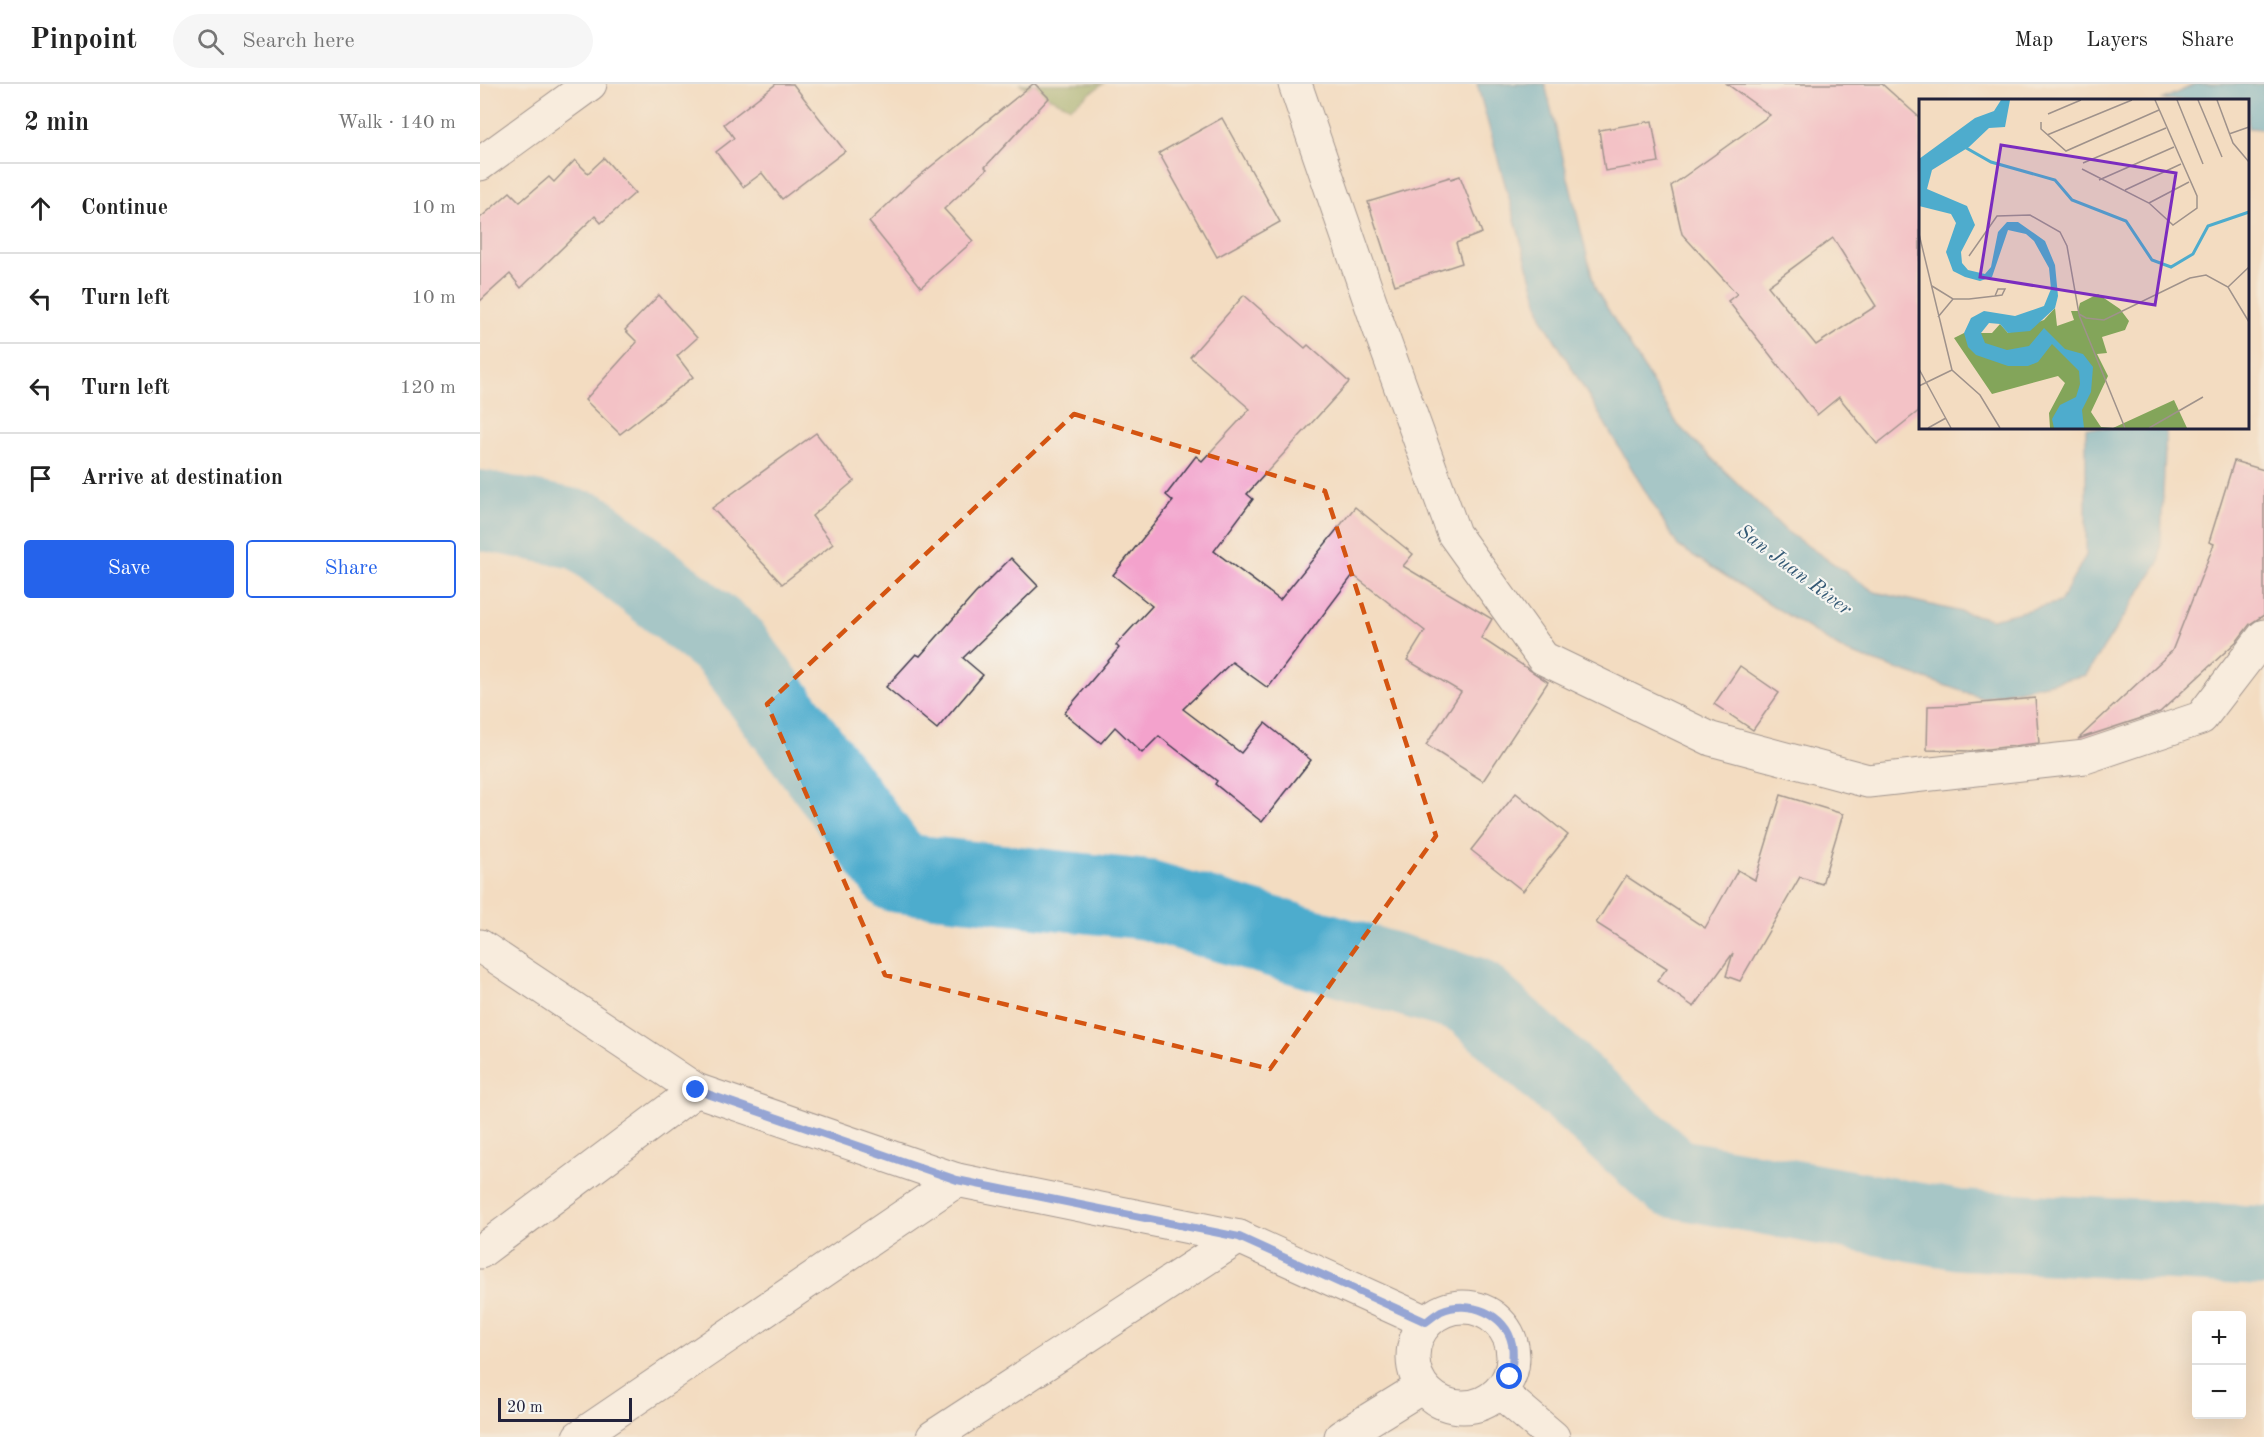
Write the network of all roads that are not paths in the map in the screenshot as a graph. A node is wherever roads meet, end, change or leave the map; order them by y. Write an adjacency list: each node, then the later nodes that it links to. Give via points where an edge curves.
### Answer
1 (590, 84): 3 (street)
2 (1295, 84): 4 (street, via 1454,534 1542,658 1711,739 1868,781 2085,757 2201,718)
3 (480, 164)
4 (2264, 636)
5 (480, 946): 6 (street)
6 (696, 1090): 7 (street); 9 (street)
7 (957, 1180): 8 (street); 13 (street)
8 (1239, 1237): 10 (street); 14 (street)
9 (480, 1252)
10 (1426, 1322): 11 (street, via 1416,1337 1412,1354 1414,1372); 12 (street, via 1457,1306 1475,1307 1498,1321 1512,1342 1514,1360 1510,1377)
11 (1422, 1387): 12 (street, via 1451,1406 1469,1407); 15 (street)
12 (1500, 1392): 16 (street)
13 (579, 1437)
14 (933, 1437)
15 (1341, 1437)
16 (1553, 1437)

